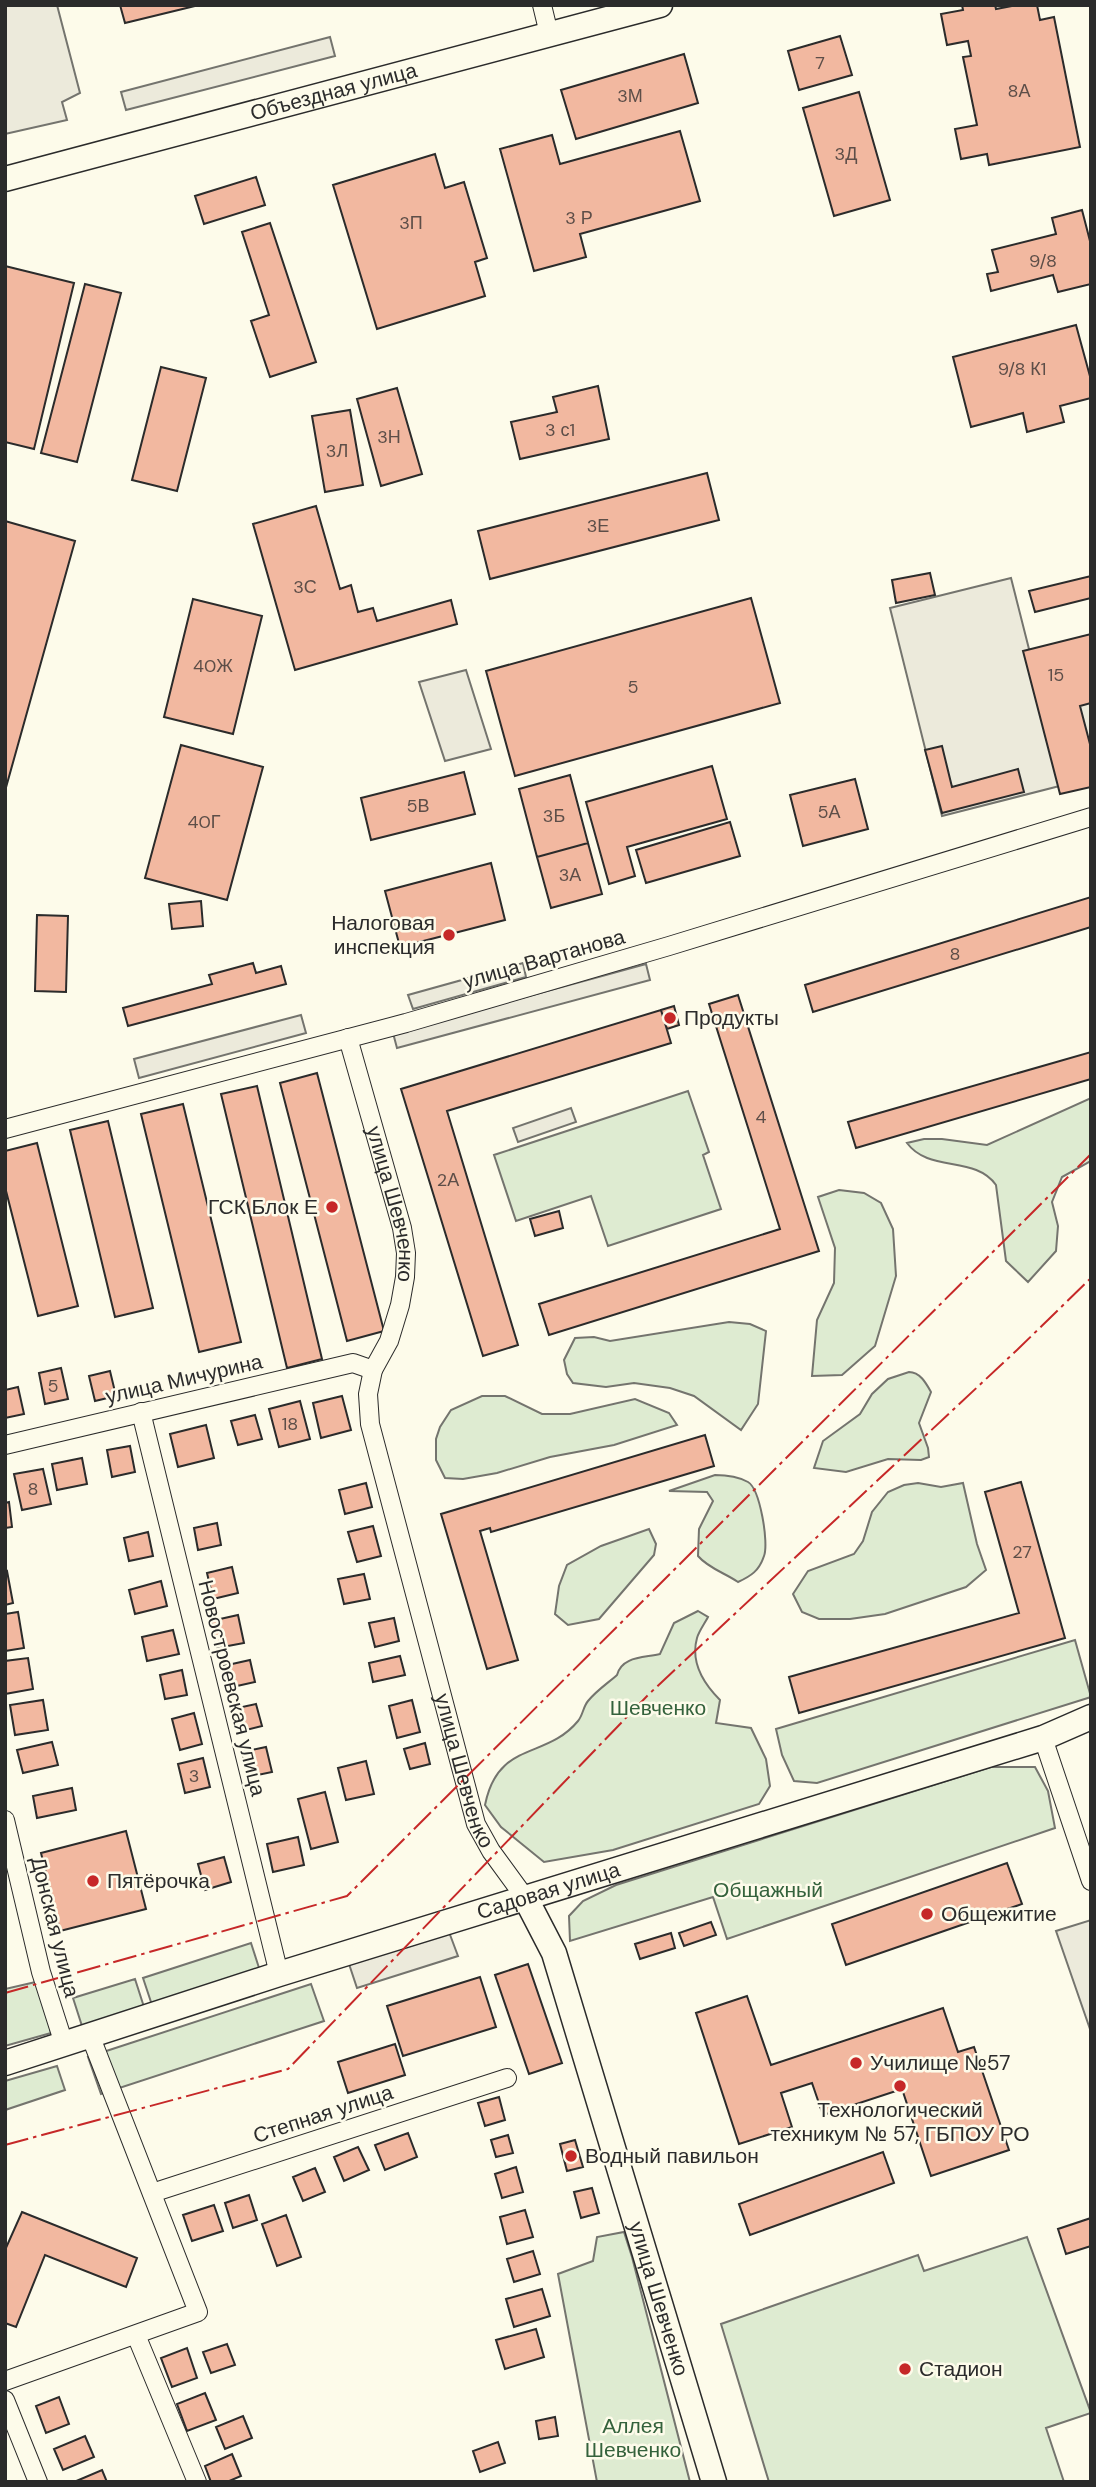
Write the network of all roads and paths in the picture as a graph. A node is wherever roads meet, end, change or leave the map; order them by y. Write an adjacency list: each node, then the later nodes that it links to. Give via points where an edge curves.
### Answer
1 (542, 5): 3 (street)
2 (660, 5): 3 (street, Объездная улица)
3 (549, 34): 4 (street, Объездная улица)
4 (5, 179)
5 (1091, 817): 6 (street, улица Вартанова)
6 (348, 1038): 7 (street, улица Вартанова); 8 (street, улица Шевченко, via 406,1252 400,1305 389,1341)
7 (5, 1129)
8 (373, 1370): 9 (street, улица Мичурина, via 353,1363); 15 (street, улица Шевченко, via 368,1394 370,1424 476,1824)
9 (141, 1412): 10 (street, улица Мичурина); 16 (street, Новостроевская улица)
10 (5, 1445)
11 (1091, 1717): 12 (street, Садовая улица)
12 (1043, 1738): 14 (street); 15 (street, Садовая улица)
13 (5, 1820): 18 (street, Донская улица, via 41,1972)
14 (1091, 1881)
15 (526, 1899): 16 (street, Садовая улица); 27 (street, улица Шевченко, via 554,1954)
16 (279, 1974): 17 (street, Садовая улица)
17 (90, 2035): 18 (street, Садовая улица); 21 (street)
18 (64, 2044): 19 (street, Садовая улица)
19 (5, 2063)
20 (508, 2078): 21 (street, Степная улица)
21 (152, 2193): 22 (street, via 198,2312)
22 (136, 2335): 23 (street); 26 (street)
23 (5, 2381)
24 (5, 2400): 25 (street)
25 (38, 2482)
26 (197, 2482)
27 (714, 2482)

